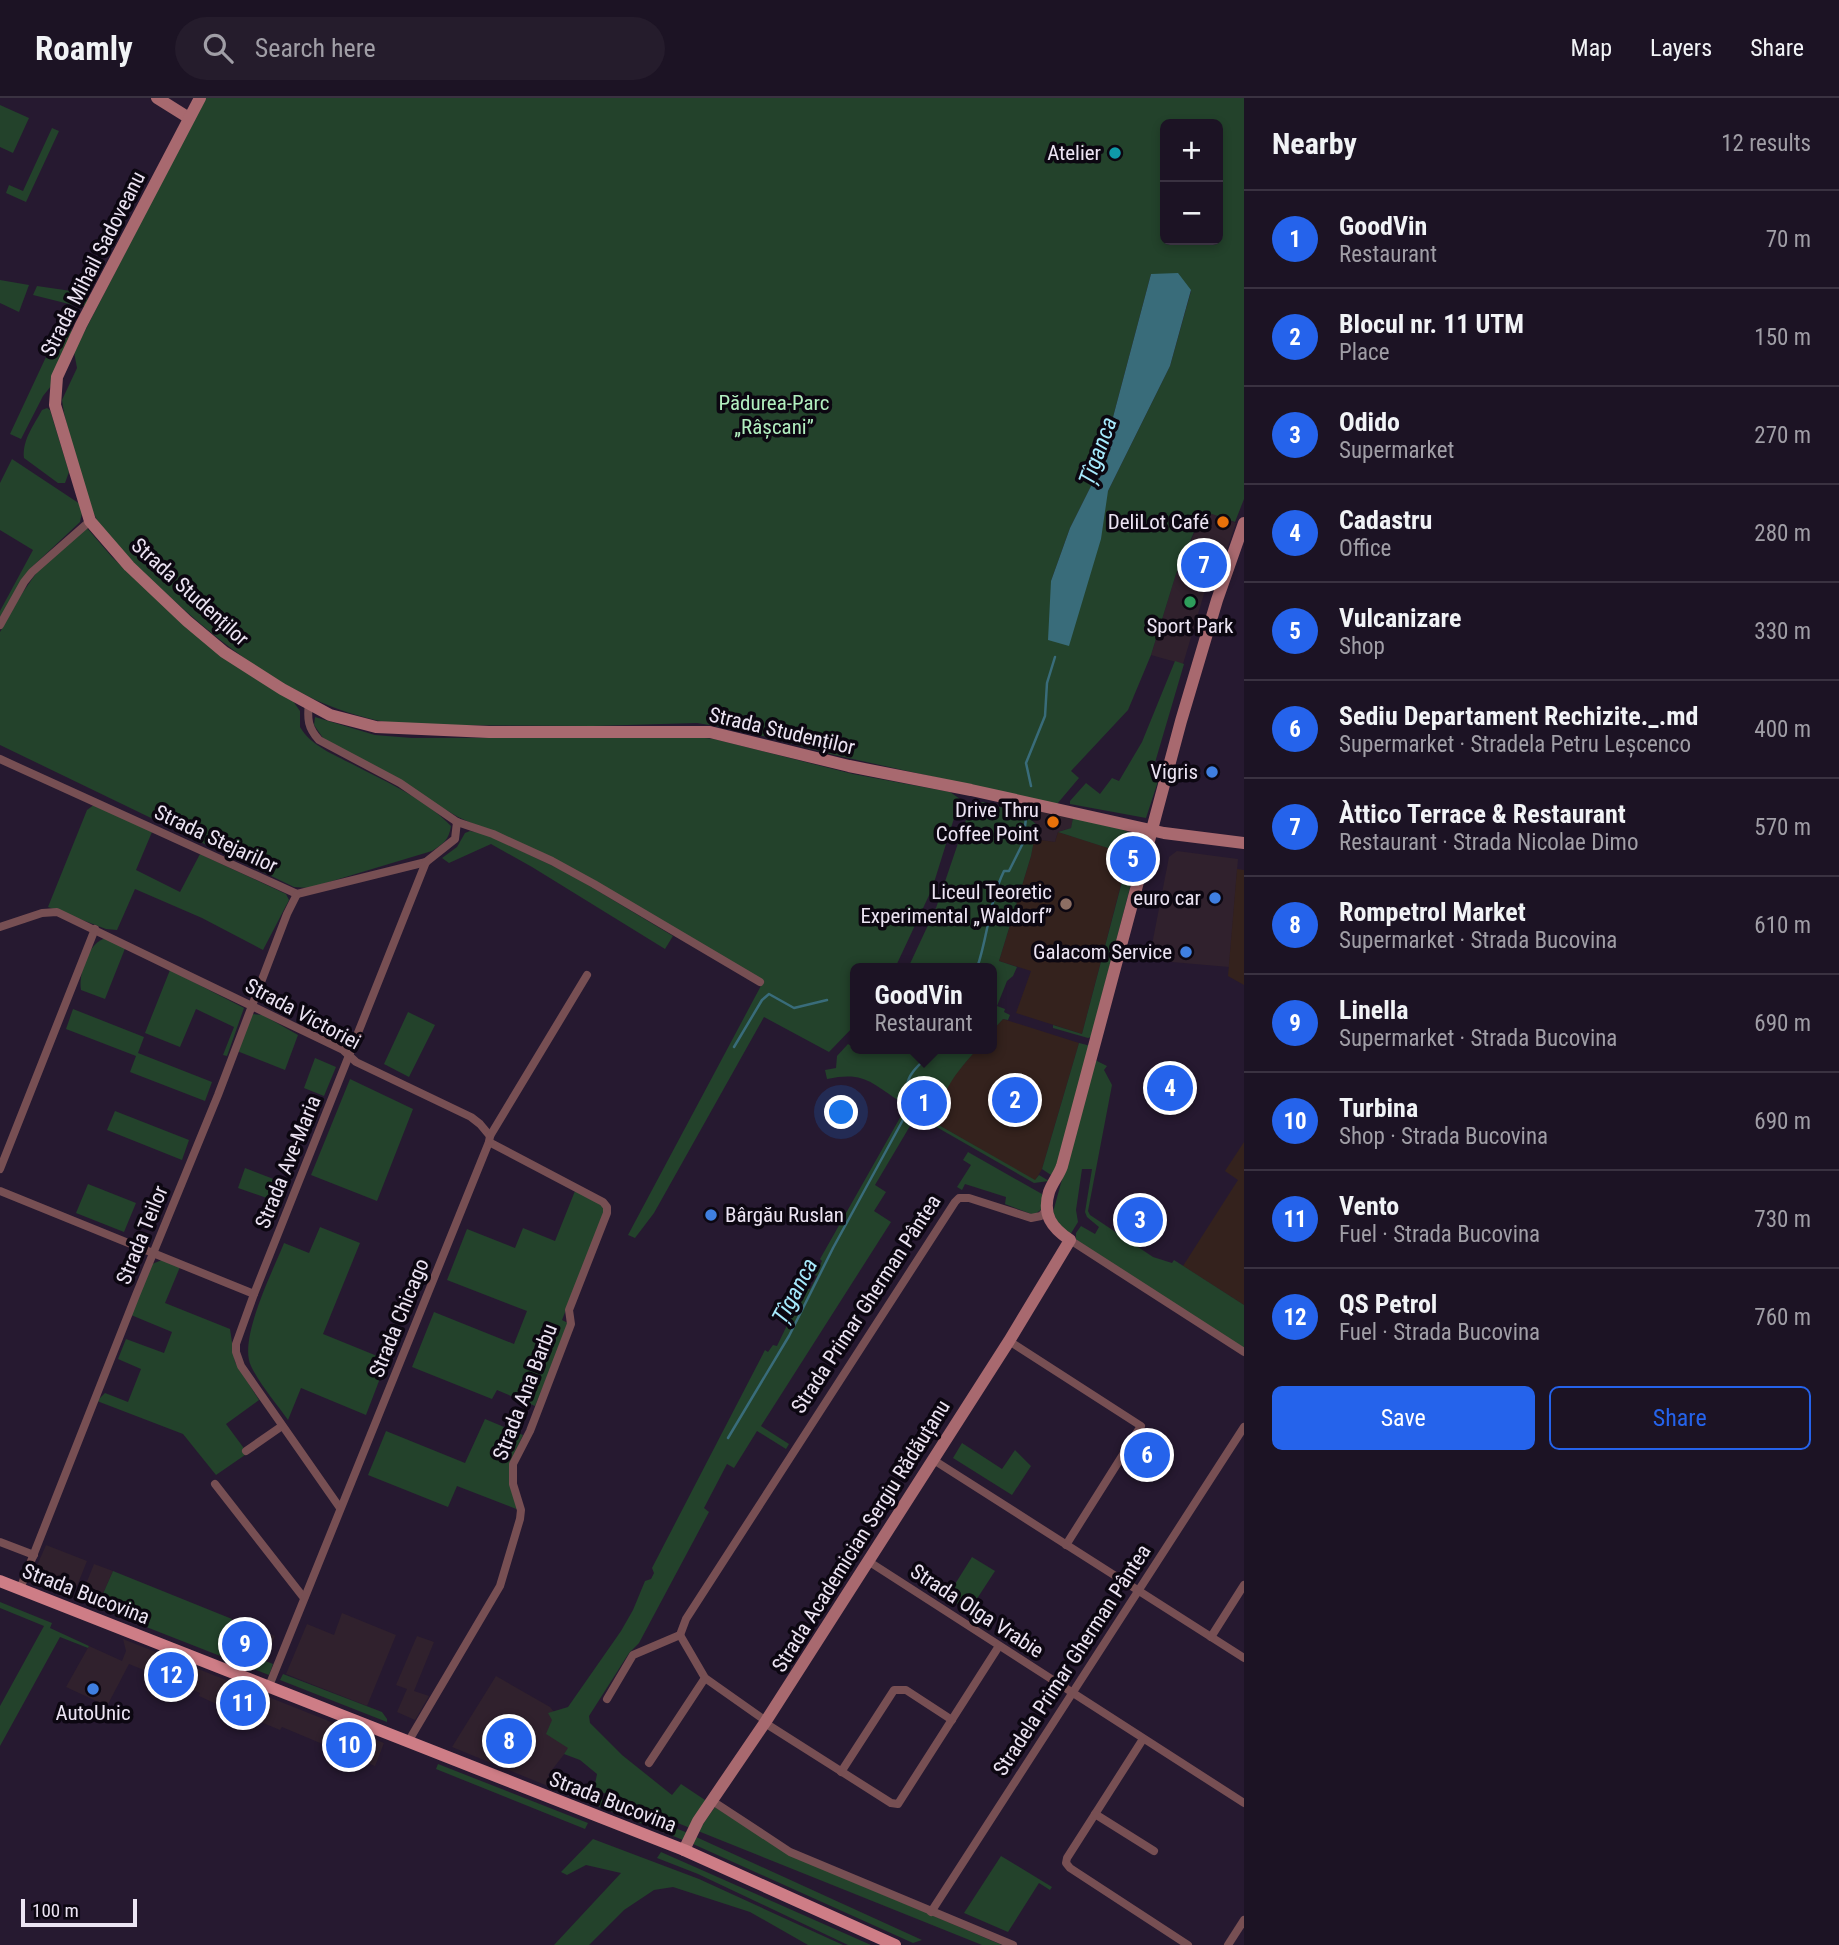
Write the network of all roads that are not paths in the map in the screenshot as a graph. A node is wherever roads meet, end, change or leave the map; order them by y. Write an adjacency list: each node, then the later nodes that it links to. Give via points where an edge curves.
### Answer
1 (157, 98): 3 (main road)
2 (200, 98): 3 (main road, Strada Mihail Sadoveanu)
3 (190, 118): 4 (main road, Strada Mihail Sadoveanu, via 57,377 56,414)
4 (90, 521): 6 (street, via 32,572); 7 (main road, Strada Studenților, via 129,566 224,652)
5 (1244, 523): 10 (main road, via 1199,660)
6 (0, 625)
7 (309, 704): 9 (street, via 307,720 318,740 400,783); 10 (main road, Strada Studenților, via 350,721 407,730 710,732)
8 (0, 760): 13 (street, Strada Stejarilor)
9 (457, 822): 12 (street, Strada Ave-Maria, via 455,839); 17 (street, via 552,861)
10 (1152, 830): 11 (main road, Strada Studenților); 24 (main road)
11 (1244, 843)
12 (426, 862): 13 (street, Strada Stejarilor); 19 (street, Strada Ave-Maria)
13 (297, 894): 18 (street, Strada Teilor)
14 (0, 927): 15 (street, Strada Victoriei, via 57,912)
15 (95, 929): 18 (street, Strada Victoriei); 21 (street)
16 (587, 975): 20 (street, Strada Chicago)
17 (760, 982)
18 (251, 1006): 19 (street, Strada Victoriei); 26 (street, Strada Teilor)
19 (349, 1056): 20 (street, Strada Victoriei, via 471,1117); 27 (street, Strada Ave-Maria)
20 (490, 1139): 23 (street, Strada Victoriei); 35 (street, Strada Chicago)
21 (0, 1169)
22 (0, 1191): 26 (street)
23 (603, 1202): 58 (street, Strada Ana Barbu, via 607,1213 569,1310 571,1324 513,1464 521,1510 500,1586)
24 (1047, 1209): 25 (main road, via 1053,1228); 47 (street, Strada Primar Gherman Pântea, via 1031,1218 970,1198 955,1202 686,1619)
25 (1070, 1240): 28 (main road, Strada Academician Sergiu Rădăuțanu); 29 (street)
26 (153, 1252): 27 (street); 40 (street, Strada Teilor)
27 (254, 1294): 30 (street, Strada Ave-Maria, via 236,1352)
28 (1009, 1341): 33 (main road, Strada Academician Sergiu Rădăuțanu); 39 (street, via 1141,1426)
29 (1244, 1352)
30 (282, 1426): 32 (street); 36 (street, Strada Ave-Maria)
31 (1244, 1427): 45 (street, Stradela Primar Gherman Pântea)
32 (246, 1451)
33 (932, 1459): 39 (street); 41 (main road, Strada Academician Sergiu Rădăuțanu)
34 (215, 1484): 46 (street)
35 (347, 1490): 36 (street, via 335,1495); 37 (street, Strada Chicago)
36 (328, 1492): 37 (street, Strada Ave-Maria)
37 (340, 1508): 46 (street, Strada Chicago)
38 (0, 1542): 40 (street)
39 (1066, 1545): 45 (street)
40 (34, 1555): 44 (street, Strada Teilor)
41 (868, 1560): 49 (street, Strada Olga Vrabie); 56 (main road, Strada Academician Sergiu Rădăuțanu)
42 (0, 1581): 44 (main road, Strada Bucovina)
43 (1244, 1586): 48 (street)
44 (20, 1589): 52 (main road, Strada Bucovina)
45 (1138, 1591): 48 (street); 53 (street, Stradela Primar Gherman Pântea)
46 (304, 1598): 52 (street, Strada Chicago)
47 (680, 1635): 51 (street); 54 (street, via 633,1655)
48 (1210, 1637): 50 (street)
49 (999, 1646): 53 (street, Strada Olga Vrabie); 55 (street)
50 (1244, 1658)
51 (705, 1678): 56 (street); 59 (street)
52 (269, 1686): 58 (main road, Strada Bucovina)
53 (1072, 1693): 57 (street, Strada Olga Vrabie); 66 (street, Stradela Primar Gherman Pântea)
54 (607, 1699)
55 (952, 1720): 60 (street, via 906,1690 894,1690); 60 (street, via 898,1804)
56 (766, 1722): 60 (street); 61 (main road, Strada Academician Sergiu Rădăuțanu)
57 (1143, 1739): 62 (street, Strada Olga Vrabie); 63 (street)
58 (408, 1741): 64 (main road, Strada Bucovina)
59 (649, 1763)
60 (841, 1772)
61 (714, 1802): 64 (main road, Strada Academician Sergiu Rădăuțanu); 66 (street, via 790,1852)
62 (1244, 1803)
63 (1095, 1814): 65 (street); 70 (street, via 1067,1858 1068,1866)
64 (684, 1850): 68 (main road, Strada Bucovina)
65 (1154, 1851)
66 (931, 1912): 69 (street)
67 (1244, 1920): 71 (street)
68 (895, 1945)
69 (1013, 1945)
70 (1188, 1945)
71 (1228, 1945)

